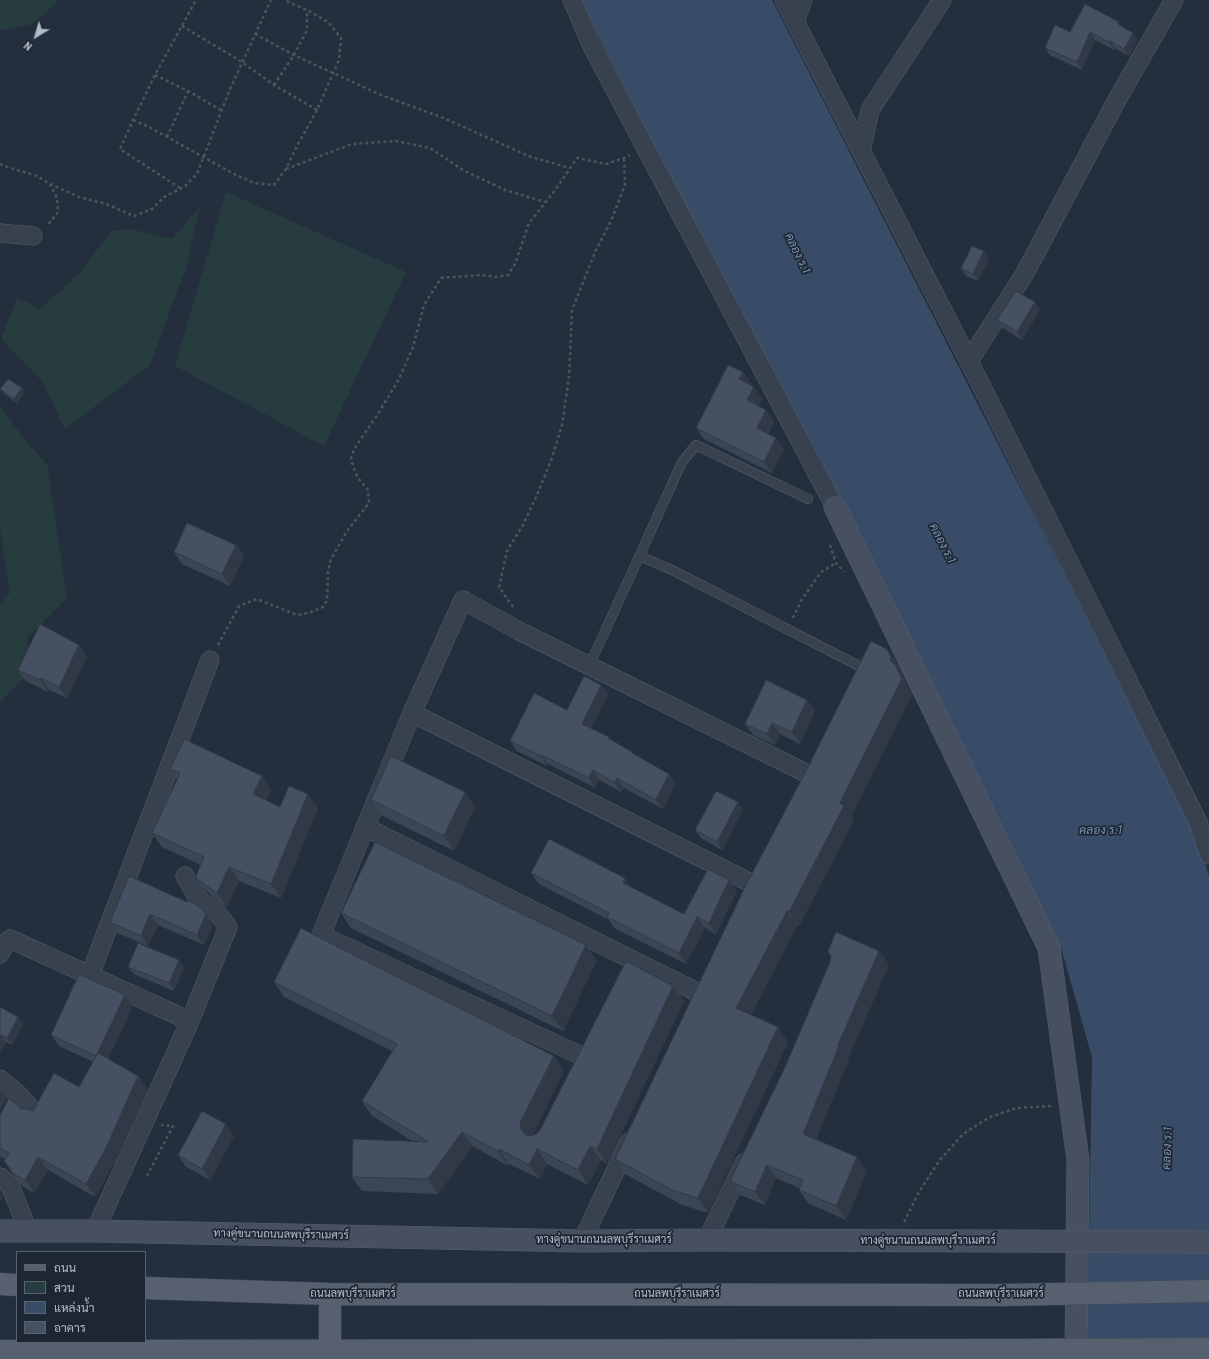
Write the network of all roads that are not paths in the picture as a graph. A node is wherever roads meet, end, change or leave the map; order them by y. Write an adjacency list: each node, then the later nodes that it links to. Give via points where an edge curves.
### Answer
1 (572, 0): 12 (street, via 592,46)
2 (784, 0): 6 (street)
3 (803, 0): 6 (street)
4 (942, 0): 7 (street, via 870,110)
5 (1174, 0): 10 (street, via 1118,98 1025,273)
6 (795, 22): 7 (street)
7 (861, 151): 10 (street)
8 (0, 233): 9 (street)
9 (33, 236)
10 (969, 360): 20 (street, via 1198,822)
11 (808, 499): 13 (lane, via 696,445 682,462)
12 (835, 507): 47 (main road, via 1050,948 1078,1160)
13 (640, 556): 15 (lane); 16 (lane)
14 (210, 660): 24 (street)
15 (589, 666): 17 (street, via 463,600); 18 (street)
16 (860, 667)
17 (412, 713): 19 (street); 22 (street)
18 (806, 773)
19 (365, 827): 25 (street, via 629,967); 27 (street, via 321,935)
20 (1209, 855)
21 (185, 876): 26 (street, via 198,900 216,910 228,927)
22 (753, 884)
23 (2, 942): 24 (street, via 10,939)
24 (90, 975): 26 (street)
25 (699, 993)
26 (190, 1021): 35 (street)
27 (584, 1057)
28 (0, 1080): 29 (street, via 20,1096)
29 (34, 1112)
30 (635, 1128): 37 (street)
31 (752, 1146): 36 (street)
32 (0, 1177): 34 (street, via 10,1185)
33 (0, 1231): 34 (main road, ทางคู่ขนานถนนลพบุรีราเมศวร์)
34 (28, 1231): 35 (main road, ทางคู่ขนานถนนลพบุรีราเมศวร์)
35 (95, 1231): 37 (main road, ทางคู่ขนานถนนลพบุรีราเมศวร์)
36 (707, 1240): 37 (main road, ทางคู่ขนานถนนลพบุรีราเมศวร์); 38 (main road, ทางคู่ขนานถนนลพบุรีราเมศวร์, bridge)
37 (582, 1241)
38 (1209, 1242)
39 (0, 1284): 40 (main road)
40 (16, 1285)
41 (146, 1288): 43 (main road, ถนนลพบุรีราเมศวร์)
42 (1209, 1291): 43 (main road, ถนนลพบุรีราเมศวร์, bridge, via 1003,1295)
43 (330, 1294): 45 (main road)
44 (1209, 1349): 45 (main road, bridge)
45 (330, 1350): 46 (main road)
46 (0, 1351)
47 (1076, 1359)

